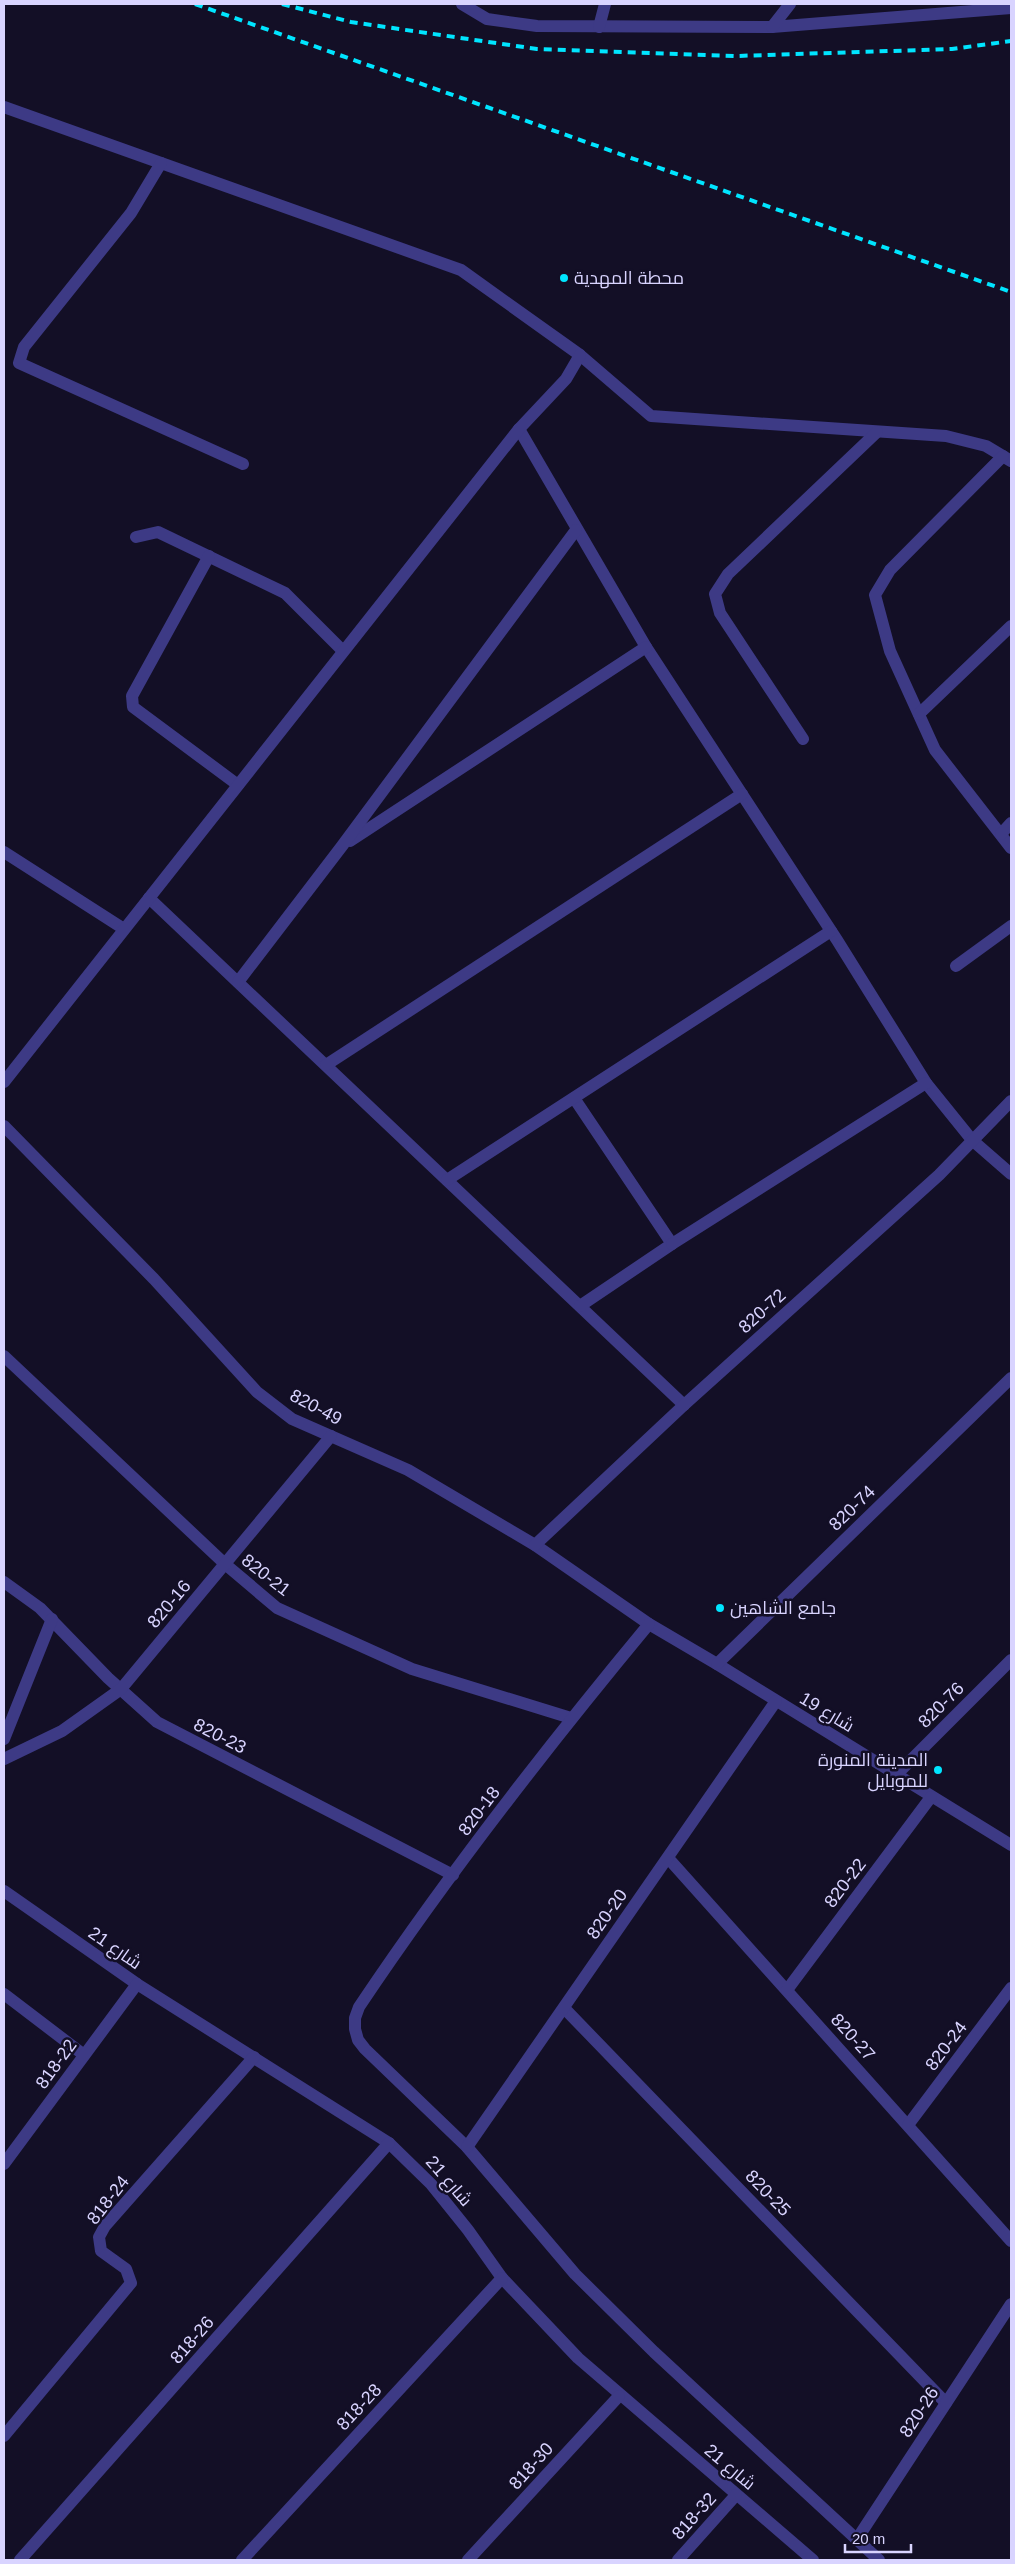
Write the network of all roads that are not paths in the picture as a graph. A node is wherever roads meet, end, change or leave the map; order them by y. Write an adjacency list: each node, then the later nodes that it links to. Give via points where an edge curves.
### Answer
1 (462, 4): 6 (street, via 487,19 537,26)
2 (605, 4): 6 (street)
3 (790, 4): 7 (street)
4 (952, 8): 5 (street); 7 (street)
5 (1011, 8)
6 (599, 27): 7 (street)
7 (772, 27)
8 (4, 107): 9 (street)
9 (161, 163): 10 (street, via 461,270); 14 (street, via 131,213 24,348 19,363)
10 (580, 355): 11 (street, via 566,379); 12 (street, via 651,416)
11 (519, 429): 15 (street); 20 (street)
12 (877, 432): 13 (street, via 946,436 986,446); 22 (street, via 728,574 715,594 720,613)
13 (1007, 458): 21 (street, via 890,570 874,595 890,652)
14 (243, 464)
15 (576, 530): 19 (street); 27 (street)
16 (136, 537): 17 (street, via 158,532)
17 (209, 556): 20 (street, via 285,593); 23 (street, via 132,696 133,707)
18 (1011, 626): 21 (street)
19 (646, 647): 24 (street); 27 (street)
20 (343, 651): 23 (street)
21 (919, 714): 26 (street, via 935,750)
22 (803, 739)
23 (238, 785): 30 (street)
24 (742, 794): 33 (street); 36 (street)
25 (1011, 823): 26 (street)
26 (1000, 834): 28 (street)
27 (342, 846): 35 (street)
28 (1011, 848)
29 (4, 852): 32 (street)
30 (148, 898): 32 (street); 35 (street)
31 (1011, 926): 34 (street)
32 (124, 929): 37 (street)
33 (831, 931): 38 (street); 39 (street)
34 (956, 966)
35 (238, 982): 36 (street)
36 (326, 1065): 44 (street)
37 (4, 1082)
38 (926, 1084): 42 (street); 45 (street)
39 (574, 1098): 44 (street); 45 (street)
40 (1011, 1101): 42 (street, 820-72)
41 (4, 1126): 50 (street, 820-49, via 154,1279 257,1392 292,1419)
42 (972, 1140): 43 (street); 49 (street, 820-72, via 939,1174)
43 (1011, 1174)
44 (447, 1180): 46 (street)
45 (672, 1244): 46 (street)
46 (580, 1306): 49 (street)
47 (4, 1356): 52 (street, 820-21)
48 (1011, 1378): 57 (street, 820-74)
49 (684, 1405): 51 (street, 820-72)
50 (331, 1436): 51 (street, 820-49, via 408,1470); 52 (street, 820-16)
51 (535, 1544): 55 (street, 820-49)
52 (225, 1564): 58 (street, 820-16); 60 (street, 820-21, via 277,1608 412,1669)
53 (4, 1582): 54 (street, 820-23, via 27,1597)
54 (52, 1620): 58 (street, 820-23); 61 (street)
55 (649, 1624): 57 (street, شارع 19); 60 (street, 820-18)
56 (1011, 1660): 63 (street, 820-76)
57 (717, 1664): 59 (street, شارع 19)
58 (120, 1690): 62 (street, 820-16, via 62,1731); 67 (street, 820-23, via 169,1730)
59 (776, 1701): 63 (street, شارع 19); 66 (street, 820-20)
60 (570, 1718): 67 (street, 820-18)
61 (4, 1739)
62 (4, 1759)
63 (896, 1774): 64 (street, شارع 19)
64 (931, 1797): 65 (street, شارع 19); 71 (street, 820-22)
65 (1011, 1845)
66 (668, 1858): 71 (street, 820-27); 73 (street, 820-20)
67 (454, 1875): 74 (street, 820-18, via 359,2007)
68 (4, 1891): 69 (street, شارع 21)
69 (137, 1984): 75 (street, 818-22); 76 (street, شارع 21)
70 (1011, 1988): 77 (street, 820-24)
71 (787, 1990): 77 (street, 820-27)
72 (4, 1994): 75 (street)
73 (564, 2008): 79 (street, 820-20); 85 (street, 820-25)
74 (355, 2029): 79 (street, شارع 21, via 358,2040 373,2057)
75 (84, 2055): 80 (street, 818-22)
76 (254, 2056): 78 (street, شارع 21); 86 (street, 818-24, via 105,2226 99,2237 101,2251 126,2269 131,2283)
77 (908, 2125): 81 (street, 820-27)
78 (389, 2143): 82 (street, شارع 21, via 438,2192); 89 (street, 818-26)
79 (467, 2147): 88 (street, شارع 21, via 613,2314)
80 (4, 2164)
81 (1011, 2241)
82 (502, 2278): 84 (street, شارع 21, via 571,2352); 90 (street, 818-28)
83 (1011, 2304): 85 (street, 820-26)
84 (619, 2396): 87 (street, شارع 21); 91 (street, 818-30)
85 (946, 2403): 88 (street, 820-26)
86 (4, 2436)
87 (736, 2495): 92 (street, 818-32); 93 (street, شارع 21)
88 (857, 2540): 94 (street, شارع 21)
89 (20, 2560)
90 (242, 2560)
91 (468, 2560)
92 (678, 2560)
93 (813, 2560)
94 (879, 2560)

